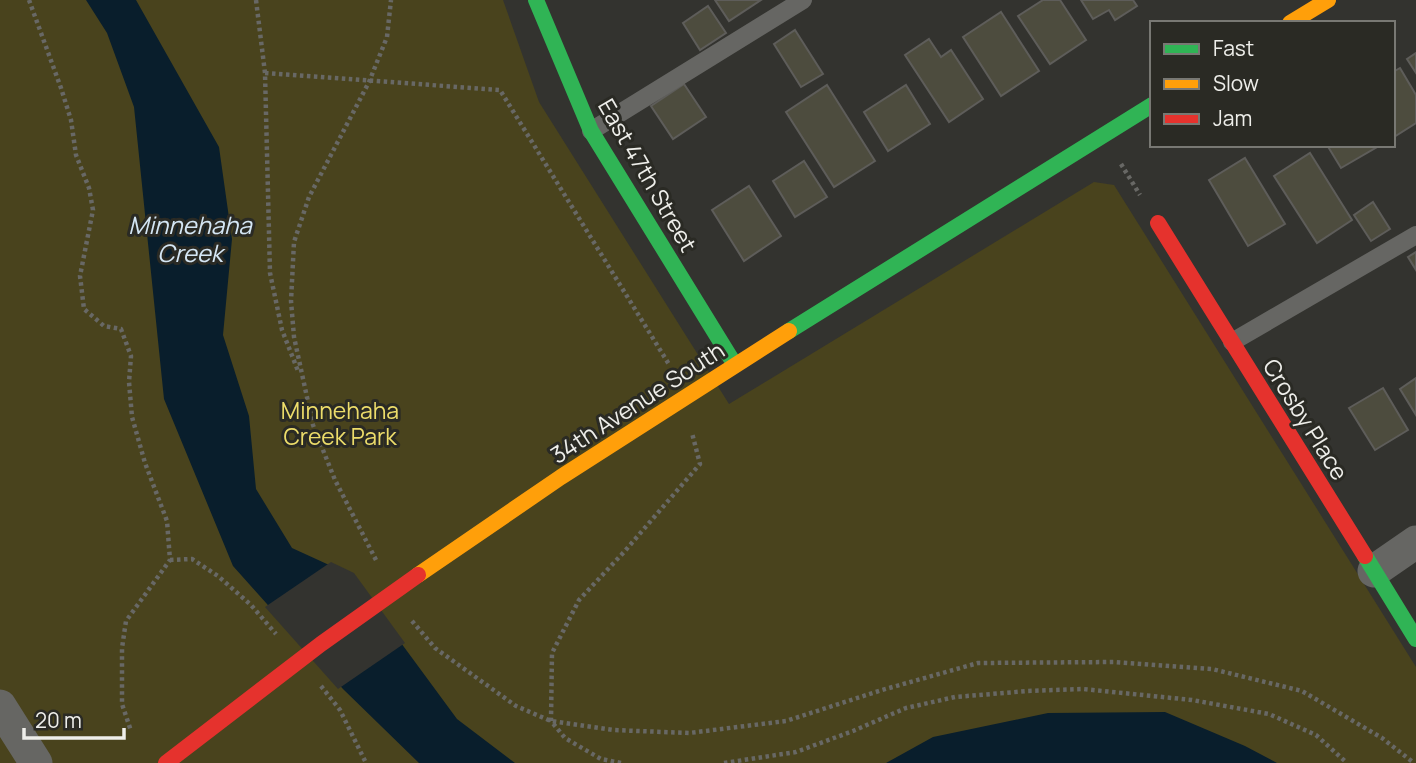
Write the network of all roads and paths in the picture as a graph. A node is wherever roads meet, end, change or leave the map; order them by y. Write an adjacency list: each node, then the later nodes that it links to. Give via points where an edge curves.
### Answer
1 (29, 0): 23 (path, via 71,120 93,210 80,276 84,309 104,326 121,329 131,356 132,418 167,522 170,560 126,621 122,704)
2 (256, 0): 8 (path)
3 (391, 0): 9 (path, via 387,37)
4 (536, 0): 11 (street, East 47th Street)
5 (803, 0): 11 (lane)
6 (1328, 0): 7 (street)
7 (1293, 21)
8 (265, 73): 9 (path); 9 (path, via 270,273 282,330 302,381 291,301 294,242 309,197)
9 (369, 82): 17 (path, via 500,90)
10 (1150, 106): 12 (street, 34th Avenue South)
11 (591, 131): 16 (street, East 47th Street)
12 (1103, 134): 13 (path); 16 (street, 34th Avenue South)
13 (1157, 223): 15 (street, Crosby Place)
14 (1416, 235): 15 (lane)
15 (1232, 342): 19 (street, Crosby Place)
16 (735, 365): 17 (street, 34th Avenue South)
17 (687, 395): 22 (path, via 699,464 579,600 552,653); 25 (street, 34th Avenue South, via 447,556 233,709)
18 (1416, 542): 19 (street)
19 (1374, 571): 20 (street, Crosby Place)
20 (1416, 639)
21 (0, 706): 24 (street)
22 (551, 721): 26 (path, via 565,738 601,759); 29 (path, via 613,730 689,733 786,721 978,663 1114,662 1212,669 1303,691 1382,738)
23 (131, 731)
24 (36, 763)
25 (166, 763)
26 (621, 763)
27 (724, 763): 28 (path, via 796,752 906,708 955,697 1083,689 1269,714 1316,735)
28 (1347, 763)
29 (1414, 763)

